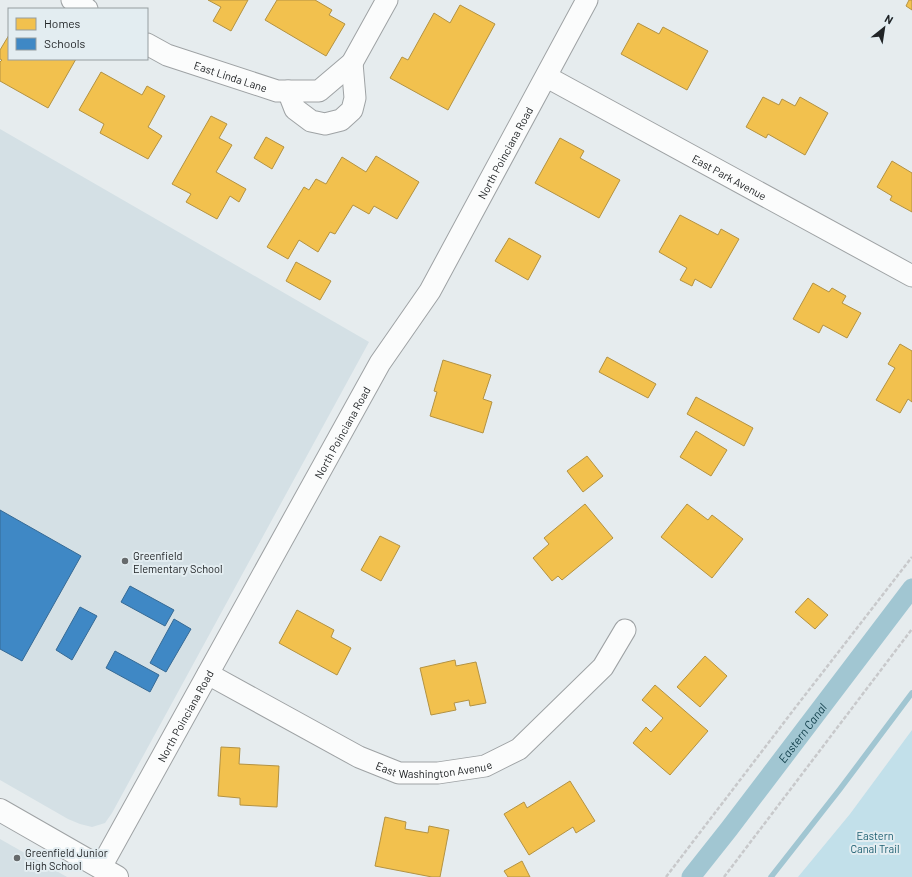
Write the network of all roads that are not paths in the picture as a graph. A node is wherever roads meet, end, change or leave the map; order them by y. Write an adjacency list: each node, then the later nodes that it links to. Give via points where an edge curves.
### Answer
1 (72, 0): 4 (street)
2 (387, 0): 6 (street)
3 (587, 0): 7 (street, North Poinciana Road)
4 (85, 8)
5 (148, 45): 8 (street, East Linda Lane, via 166,55 277,91)
6 (352, 63): 8 (street, East Linda Lane, via 319,91); 8 (street, via 355,98 352,110 341,120 325,124 311,121 295,109)
7 (547, 76): 9 (street, East Park Avenue); 11 (street, North Poinciana Road, via 430,291 380,363)
8 (288, 91)
9 (912, 276)
10 (624, 630): 11 (street, East Washington Avenue, via 603,667 519,749 484,766 438,773 399,773 359,757)
11 (208, 674): 13 (street, North Poinciana Road)
12 (0, 810): 13 (main road)
13 (109, 872)

